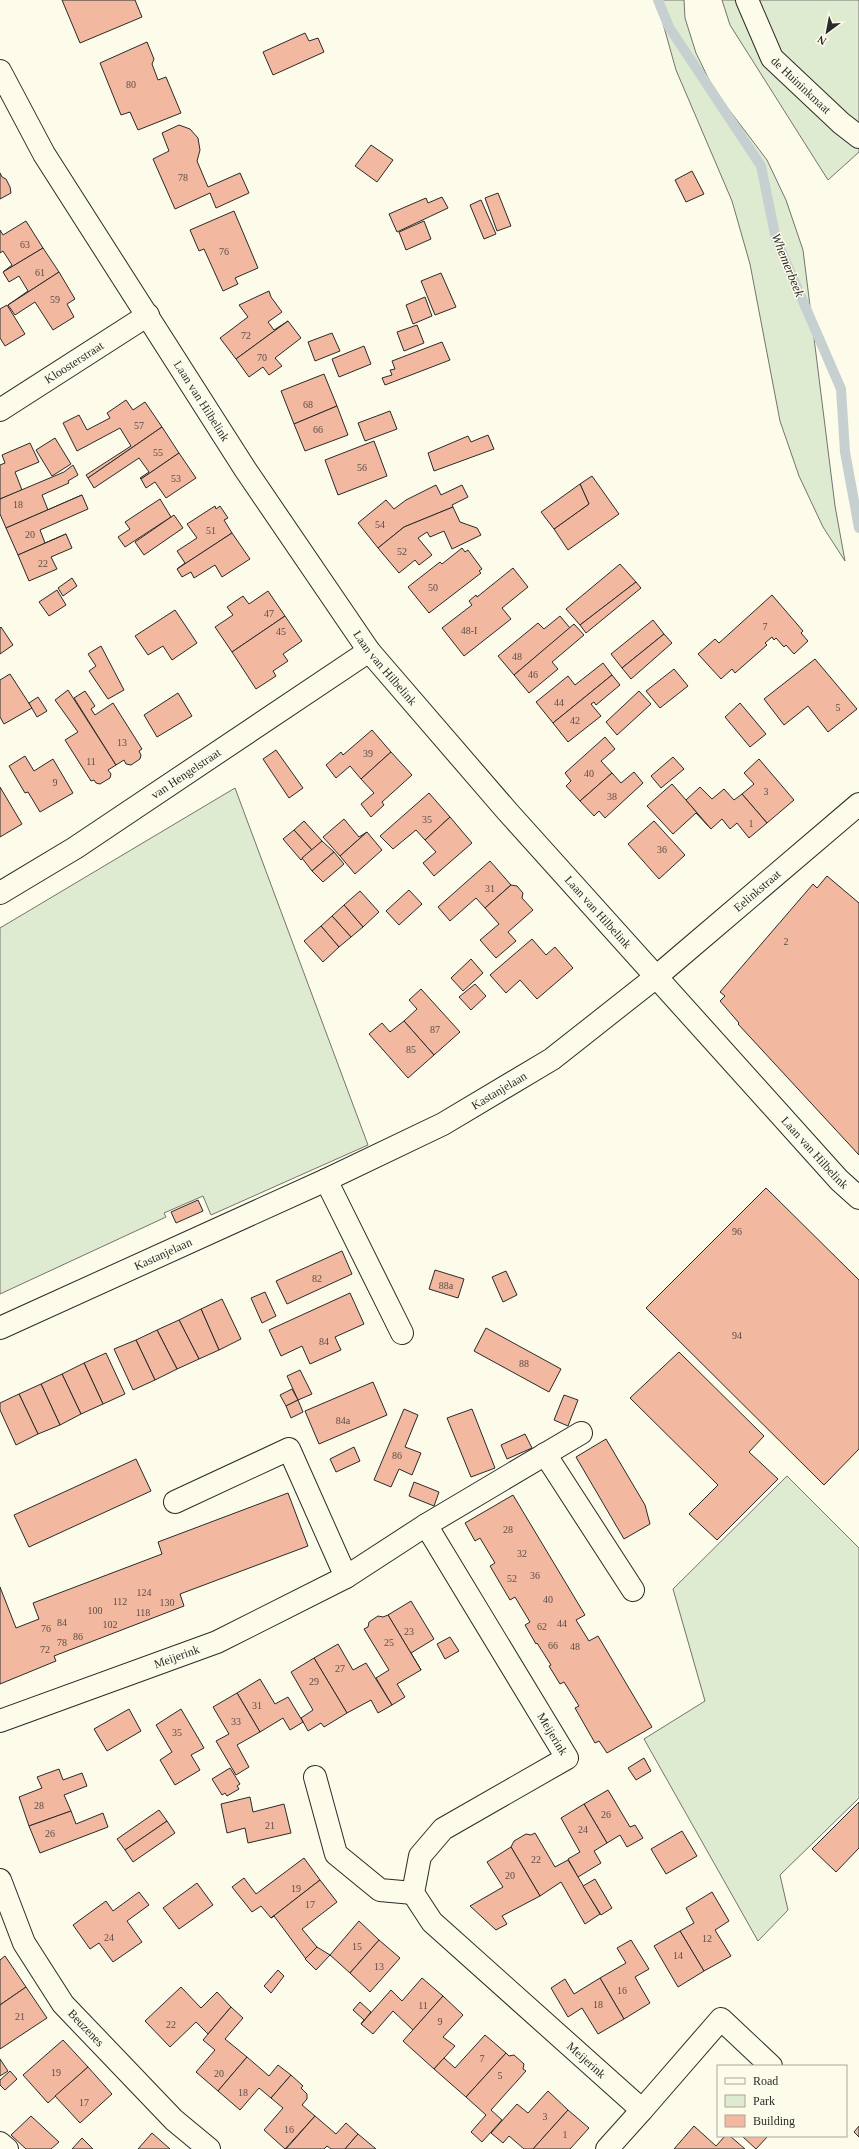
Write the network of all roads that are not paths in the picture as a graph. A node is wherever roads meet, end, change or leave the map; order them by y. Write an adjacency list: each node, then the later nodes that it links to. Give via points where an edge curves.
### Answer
1 (747, 0): 3 (street, de Huininkmaat, via 772,58)
2 (0, 71): 4 (street, Laan van Hilbelink, via 44,154)
3 (859, 137)
4 (148, 315): 5 (street, Kloosterstraat); 6 (street, Laan van Hilbelink, via 245,469)
5 (0, 410)
6 (369, 651): 8 (street, van Hengelstraat, via 75,848); 9 (street, Laan van Hilbelink, via 507,811)
7 (859, 804): 9 (street, Eelinkstraat)
8 (0, 893)
9 (656, 977): 10 (street, Kastanjelaan, via 552,1059 443,1124); 11 (street, Laan van Hilbelink, via 839,1180)
10 (326, 1180): 12 (street, Kastanjelaan); 13 (street)
11 (859, 1198)
12 (0, 1328)
13 (402, 1333)
14 (581, 1433): 15 (street, Meijerink)
15 (545, 1454): 17 (street, Meijerink); 19 (street)
16 (175, 1502): 18 (street, via 289,1449)
17 (426, 1525): 18 (street, Meijerink); 23 (street, Meijerink, via 567,1758 444,1829 420,1856)
18 (346, 1577): 20 (street, Meijerink, via 217,1642)
19 (634, 1590)
20 (0, 1721)
21 (315, 1777): 23 (street, via 336,1854 380,1890)
22 (0, 1880): 28 (street, Beuzenes, via 24,1943 63,2004 174,2120)
23 (413, 1893): 25 (street, Meijerink, via 432,1922)
24 (771, 2065): 25 (street, via 721,2019)
25 (642, 2110): 29 (street)
26 (0, 2143): 27 (street)
27 (7, 2149)
28 (209, 2149)
29 (607, 2149)

